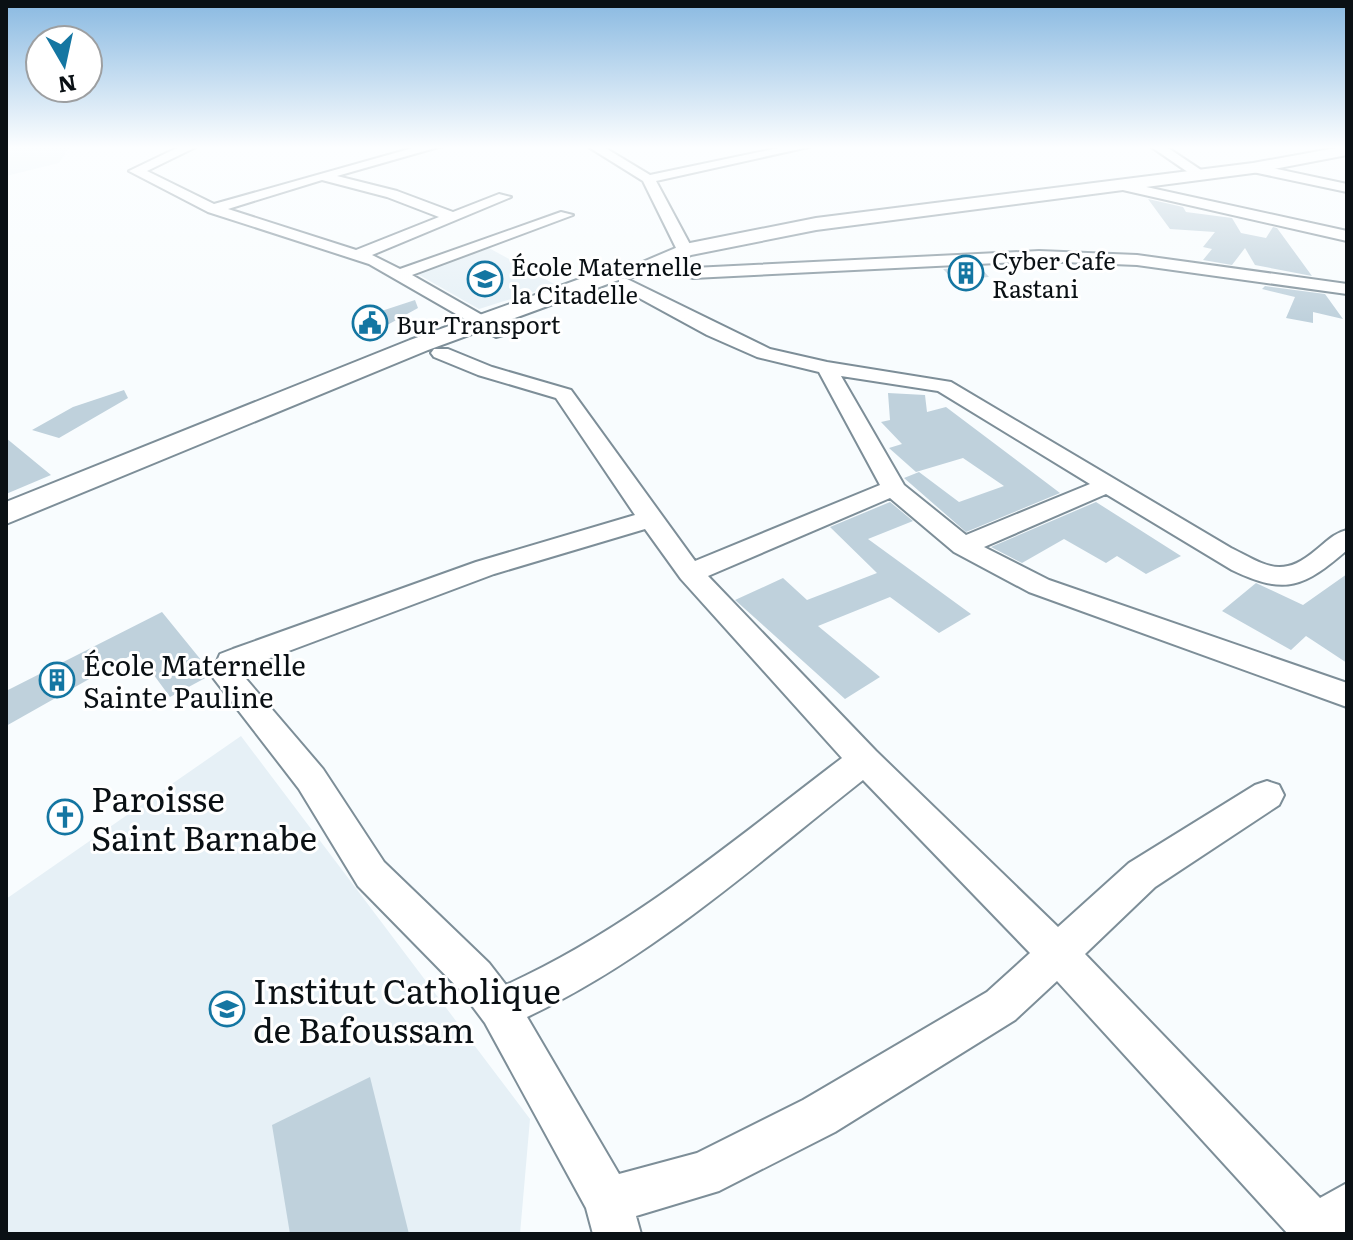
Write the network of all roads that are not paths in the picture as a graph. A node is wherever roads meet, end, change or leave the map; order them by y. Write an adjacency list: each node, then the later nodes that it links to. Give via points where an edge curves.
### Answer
1 (203, 204): 8 (street)
2 (230, 204): 8 (street)
3 (418, 204): 10 (street)
4 (486, 204): 10 (street)
5 (661, 204): 12 (street)
6 (972, 204): 12 (street, via 816,224)
7 (1203, 204): 11 (street)
8 (213, 209): 13 (street)
9 (566, 215): 15 (street)
10 (452, 217): 13 (street)
11 (1347, 236)
12 (685, 250): 14 (street)
13 (357, 255): 15 (street)
14 (642, 272): 16 (street, via 1039,256 1137,260); 17 (street); 19 (street, via 714,331 764,353)
15 (400, 274): 17 (street)
16 (1347, 289)
17 (489, 327): 18 (street); 22 (street, via 348,373)
18 (441, 353): 23 (street, via 564,394); 24 (street)
19 (827, 368): 20 (street, via 944,386); 21 (street)
20 (1108, 485): 25 (street, via 1222,554 1272,576 1306,572); 26 (street)
21 (893, 488): 26 (street); 27 (street)
22 (6, 514)
23 (650, 519): 27 (street); 32 (street, via 485,568 243,656 227,669 233,686 311,779 371,874 475,977)
24 (6, 533)
25 (1347, 538)
26 (963, 546): 28 (street, via 1039,586)
27 (690, 573): 29 (street)
28 (1347, 695)
29 (864, 760): 31 (street); 32 (street, via 646,925 541,992)
30 (1267, 795): 31 (street, via 1142,875)
31 (1057, 953): 33 (street, via 1001,1006 819,1116); 34 (street)
32 (499, 1009): 33 (street)
33 (612, 1217)
34 (1328, 1223)

